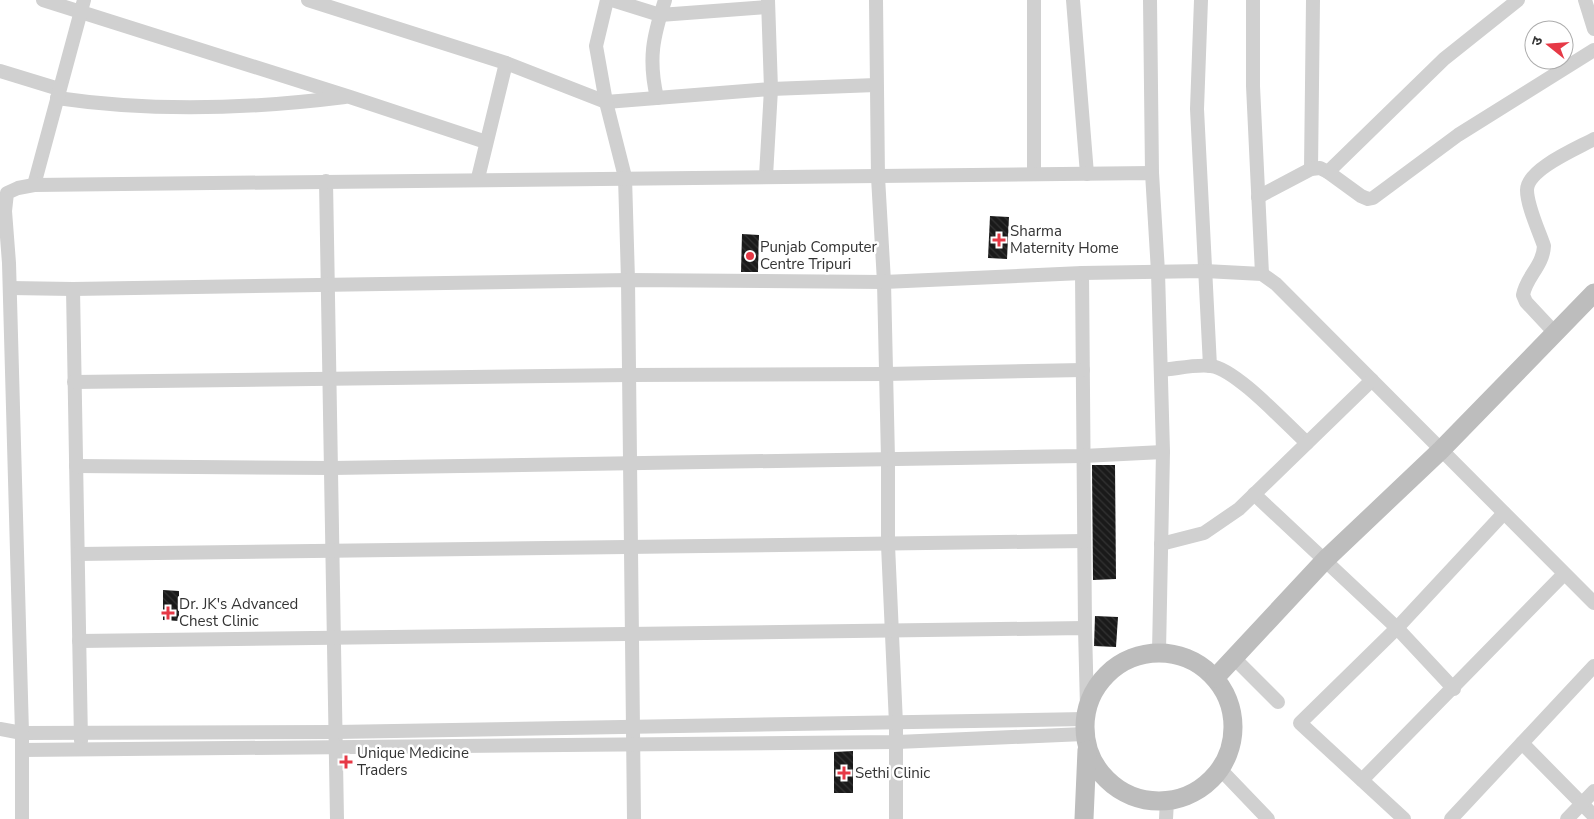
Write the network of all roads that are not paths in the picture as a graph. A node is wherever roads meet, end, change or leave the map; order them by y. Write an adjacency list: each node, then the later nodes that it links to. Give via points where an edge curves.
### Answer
1 (43, 0): 16 (street)
2 (308, 0): 20 (street)
3 (607, 0): 27 (street, via 596,46)
4 (612, 0): 17 (street)
5 (665, 0): 17 (street)
6 (876, 0): 22 (street)
7 (1034, 0): 32 (street)
8 (1073, 0): 33 (street)
9 (1150, 0): 34 (street)
10 (1201, 0): 43 (street, via 1197,109)
11 (1254, 0): 41 (street, via 1253,86)
12 (1313, 0): 30 (street)
13 (1518, 0): 31 (street, via 1444,59)
14 (1585, 0): 18 (street)
15 (768, 3): 17 (street); 23 (street)
16 (83, 5): 24 (street); 25 (street)
17 (660, 15): 26 (street, via 651,62)
18 (1594, 29)
19 (1594, 50): 31 (street, via 1458,134 1373,198 1361,196)
20 (506, 63): 27 (street); 29 (street)
21 (0, 71): 24 (street)
22 (876, 85): 23 (street); 37 (street)
23 (771, 89): 26 (street); 35 (street)
24 (58, 94): 25 (street, via 107,105 224,107 285,105); 40 (street)
25 (350, 97): 29 (street)
26 (657, 98): 27 (street)
27 (606, 102): 36 (street)
28 (1594, 139): 53 (street, via 1538,172 1528,185 1544,254 1528,280 1523,296)
29 (486, 142): 38 (street)
30 (1311, 169): 31 (street, via 1320,168); 41 (street)
31 (1328, 172)
32 (1034, 174): 33 (street); 37 (street)
33 (1087, 174): 34 (street)
34 (1152, 174): 44 (street)
35 (766, 176): 36 (street); 37 (street)
36 (625, 177): 38 (street); 47 (street)
37 (878, 177): 48 (street)
38 (478, 178): 39 (street)
39 (326, 181): 40 (street); 49 (street)
40 (34, 185): 42 (street, via 6,194)
41 (1258, 197): 46 (street)
42 (5, 261): 50 (street)
43 (1205, 271): 44 (street); 46 (street); 54 (street)
44 (1158, 272): 45 (street); 56 (street)
45 (1082, 273): 48 (street); 55 (street)
46 (1262, 274): 60 (street, via 1276,284)
47 (628, 280): 48 (street); 49 (street); 58 (street)
48 (884, 282): 57 (street)
49 (329, 285): 51 (street); 59 (street)
50 (10, 288): 51 (street); 98 (street)
51 (73, 289): 61 (street)
52 (1594, 292): 53 (street)
53 (1555, 332): 63 (street)
54 (1210, 366): 56 (street); 62 (street, via 1222,369 1242,383)
55 (1083, 370): 57 (street); 65 (street)
56 (1161, 370): 64 (street)
57 (886, 374): 58 (street); 66 (street)
58 (630, 375): 59 (street); 67 (street)
59 (330, 379): 61 (street); 69 (street)
60 (1372, 380): 62 (street); 63 (street)
61 (74, 382): 68 (street)
62 (1307, 443): 70 (street)
63 (1441, 450): 71 (street); 78 (street)
64 (1162, 452): 65 (street); 73 (street)
65 (1083, 456): 66 (street); 72 (street)
66 (888, 459): 67 (street); 74 (street)
67 (631, 462): 69 (street); 75 (street)
68 (76, 466): 69 (street); 77 (street)
69 (332, 468): 76 (street)
70 (1254, 494): 73 (street, via 1239,509 1204,533); 78 (street)
71 (1504, 513): 79 (street); 82 (street)
72 (1084, 541): 74 (street); 81 (street)
73 (1161, 544): 87 (street)
74 (888, 545): 75 (street); 83 (street)
75 (632, 546): 76 (street); 84 (street)
76 (333, 551): 77 (street); 85 (street)
77 (78, 554): 86 (street)
78 (1325, 560): 82 (street); 88 (street)
79 (1564, 574): 80 (street); 91 (street)
80 (1594, 603)
81 (1085, 628): 83 (street); 95 (street)
82 (1397, 628): 91 (street); 107 (street, via 1300,723)
83 (891, 630): 84 (street); 93 (street)
84 (633, 634): 85 (street); 94 (street)
85 (334, 638): 86 (street); 97 (street)
86 (79, 641): 99 (street)
87 (1159, 652): 90 (street, via 1199,664); 95 (street, via 1138,655 1119,664 1103,678 1091,696)
88 (1234, 658): 90 (street); 92 (street)
89 (1594, 666): 102 (street)
90 (1215, 678): 106 (street, via 1227,698 1233,721 1231,745)
91 (1454, 688): 107 (street)
92 (1278, 702)
93 (896, 724): 94 (street); 95 (street); 101 (street)
94 (634, 727): 97 (street); 100 (street)
95 (1086, 728): 101 (street); 110 (street, via 1099,772 1117,790); 116 (street)
96 (0, 729): 98 (street)
97 (336, 732): 99 (street); 103 (street)
98 (22, 733): 99 (street); 105 (street)
99 (81, 733): 104 (street)
100 (634, 742): 101 (street); 103 (street); 114 (street)
101 (897, 742): 115 (street)
102 (1522, 743): 109 (street); 119 (street)
103 (336, 748): 104 (street); 113 (street)
104 (81, 749): 105 (street)
105 (22, 750): 112 (street)
106 (1221, 770): 110 (street, via 1207,784); 117 (street)
107 (1362, 780): 118 (street)
108 (1594, 791): 109 (street)
109 (1582, 804): 111 (street); 120 (street)
110 (1166, 810)
111 (1594, 816)
112 (22, 819)
113 (337, 819)
114 (634, 819)
115 (896, 819)
116 (1084, 819)
117 (1268, 819)
118 (1404, 819)
119 (1452, 819)
120 (1567, 819)

